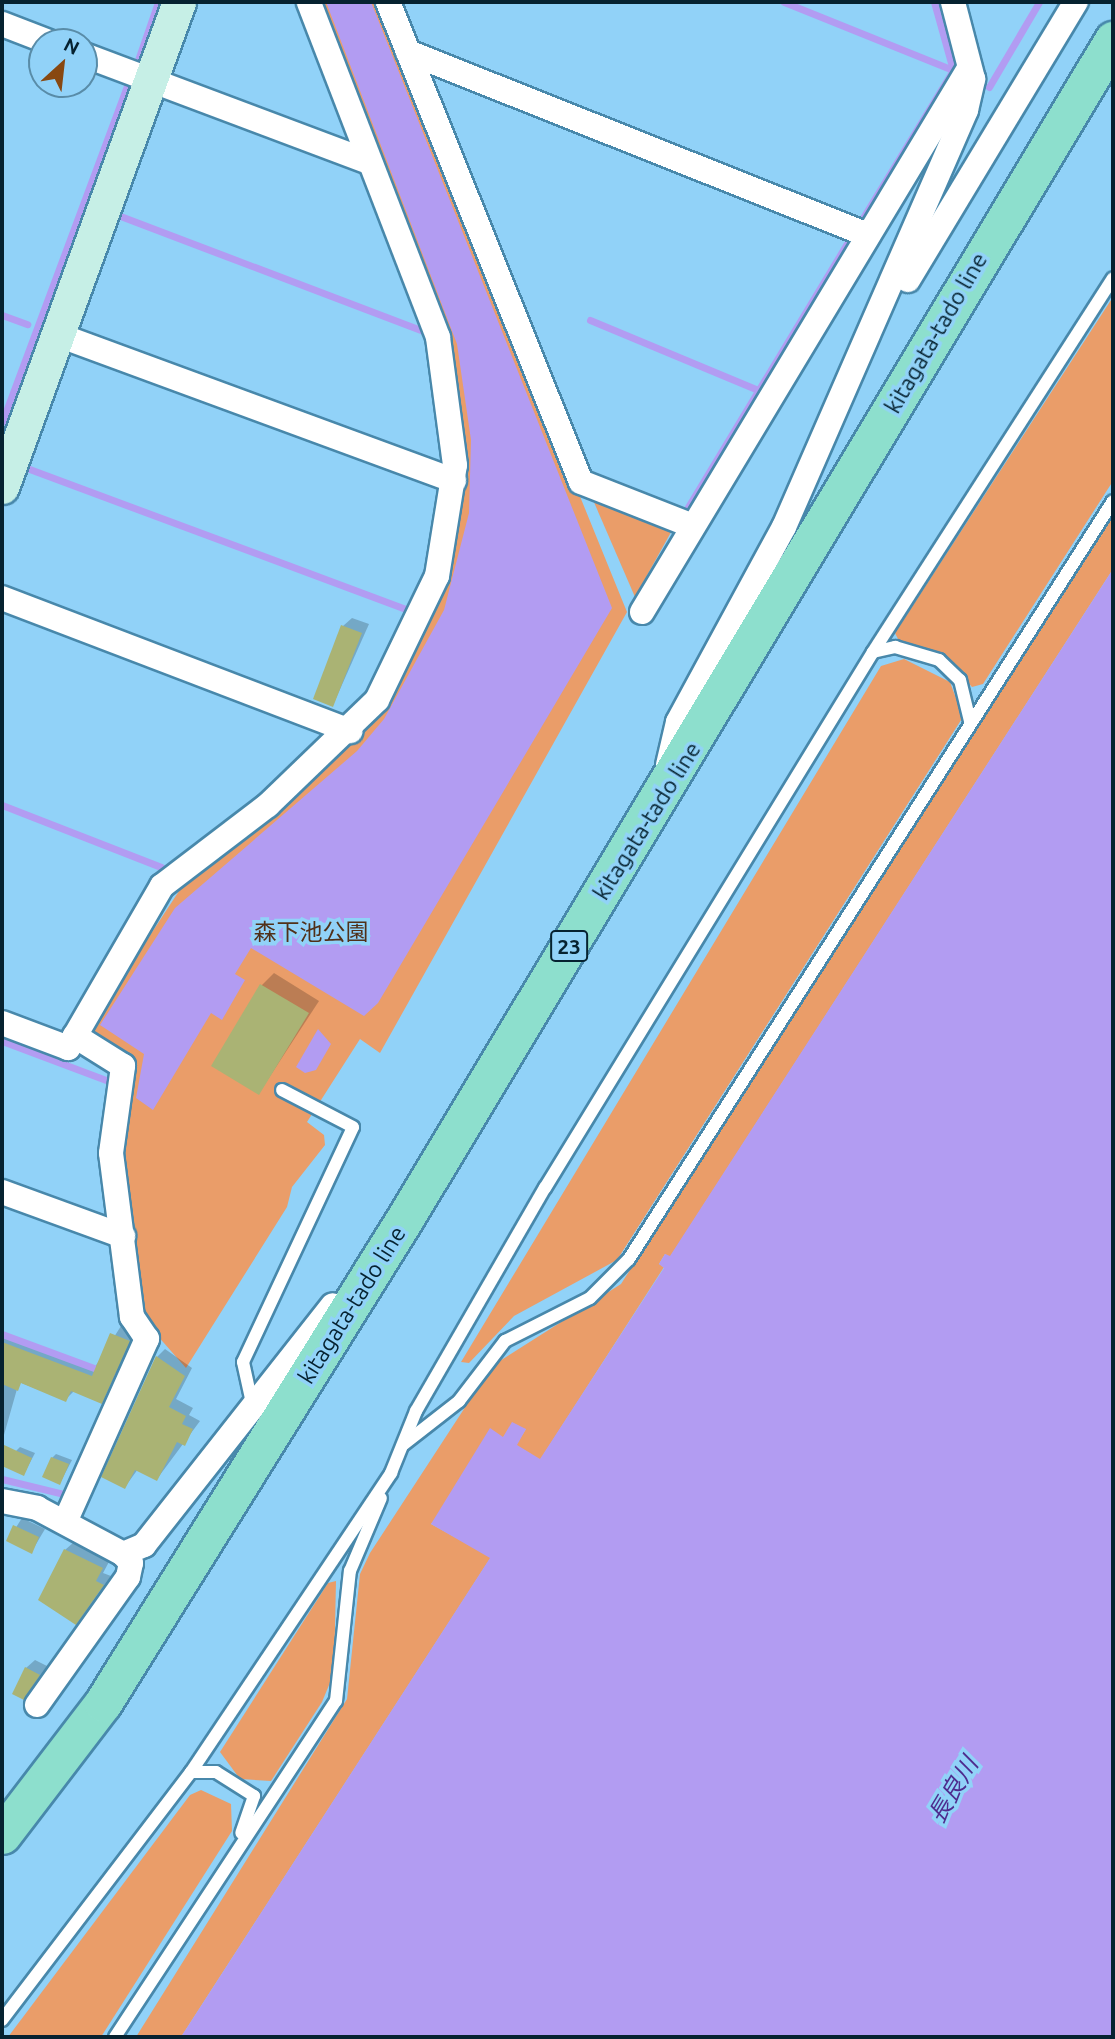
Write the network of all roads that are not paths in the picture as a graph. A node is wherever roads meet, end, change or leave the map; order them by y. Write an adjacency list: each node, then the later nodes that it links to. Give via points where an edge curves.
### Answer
1 (179, 2): 12 (street)
2 (309, 2): 13 (street)
3 (388, 2): 9 (street)
4 (953, 2): 11 (street)
5 (1076, 2): 17 (street)
6 (2, 24): 7 (street)
7 (28, 34)
8 (1113, 40): 27 (main road, kitagata-tado line / 23)
9 (408, 52): 14 (street); 21 (street, via 580,482)
10 (98, 60): 12 (street)
11 (970, 66): 14 (street); 17 (street, via 966,110)
12 (150, 79): 13 (street); 16 (street)
13 (368, 162): 18 (street, via 407,242 439,337 452,408)
14 (867, 235): 21 (street)
15 (1113, 278): 24 (lane)
16 (58, 335): 18 (street); 19 (street)
17 (867, 343): 27 (street, via 784,527 678,722)
18 (454, 481): 26 (street, via 437,576 421,618 395,672)
19 (2, 486)
20 (1113, 501): 25 (lane)
21 (690, 525): 23 (street)
22 (2, 598): 26 (street)
23 (642, 612)
24 (873, 652): 25 (lane, via 895,647 939,660 960,680); 35 (lane, via 545,1188 416,1411)
25 (970, 721): 35 (lane, via 629,1259 590,1298 505,1341 459,1401)
26 (351, 731): 29 (street, via 268,805 162,886)
27 (659, 804): 32 (main road, kitagata-tado line / 23)
28 (2, 1023): 29 (street, via 68,1048)
29 (75, 1036): 33 (street, via 124,1066 111,1153)
30 (282, 1090): 34 (lane, via 353,1127 243,1362)
31 (2, 1192): 33 (street)
32 (404, 1220): 34 (street); 42 (main road, kitagata-tado line / 23, via 103,1703)
33 (123, 1236): 38 (street, via 132,1317 147,1339)
34 (252, 1403): 39 (street, via 144,1545)
35 (403, 1446): 36 (lane)
36 (391, 1473): 41 (lane); 43 (lane, via 350,1572 336,1700)
37 (2, 1502): 38 (street)
38 (65, 1522): 39 (street)
39 (123, 1554): 40 (street, via 131,1563 128,1577)
40 (37, 1705)
41 (191, 1772): 43 (lane, via 216,1772 254,1796); 44 (lane)
42 (2, 1835)
43 (236, 1850): 45 (lane)
44 (2, 2020)
45 (115, 2037)

